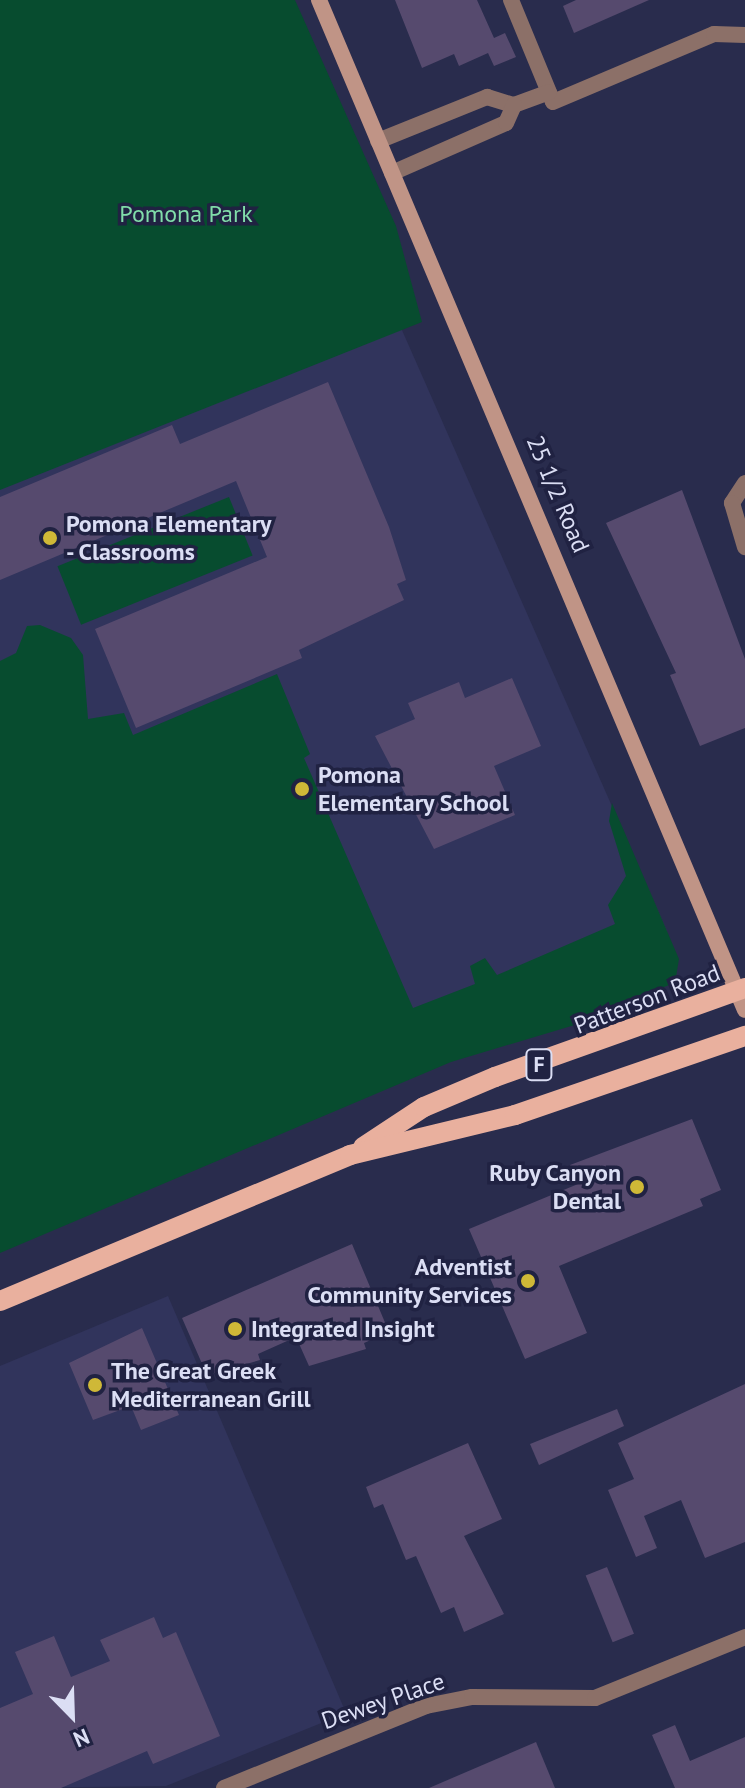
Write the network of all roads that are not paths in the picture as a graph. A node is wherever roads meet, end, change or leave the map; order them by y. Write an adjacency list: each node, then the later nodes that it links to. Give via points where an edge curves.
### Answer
1 (319, 0): 6 (street, 25 1/2 Road)
2 (511, 0): 4 (street)
3 (745, 35): 4 (street, via 714,34 553,102)
4 (549, 92): 5 (street)
5 (514, 105): 6 (street, via 487,97); 7 (street, via 506,123)
6 (378, 141): 7 (street, 25 1/2 Road)
7 (392, 173): 10 (street, 25 1/2 Road)
8 (745, 483): 9 (street, via 732,503)
9 (745, 547)
10 (742, 996): 12 (main road, Patterson Road / F, via 424,1107)
11 (745, 1036): 12 (main road, Patterson Road / F, via 515,1115)
12 (350, 1155): 13 (main road, Patterson Road / F)
13 (0, 1301)
14 (745, 1637): 15 (street, Dewey Place, via 595,1698 472,1697 426,1706)
15 (224, 1788)

